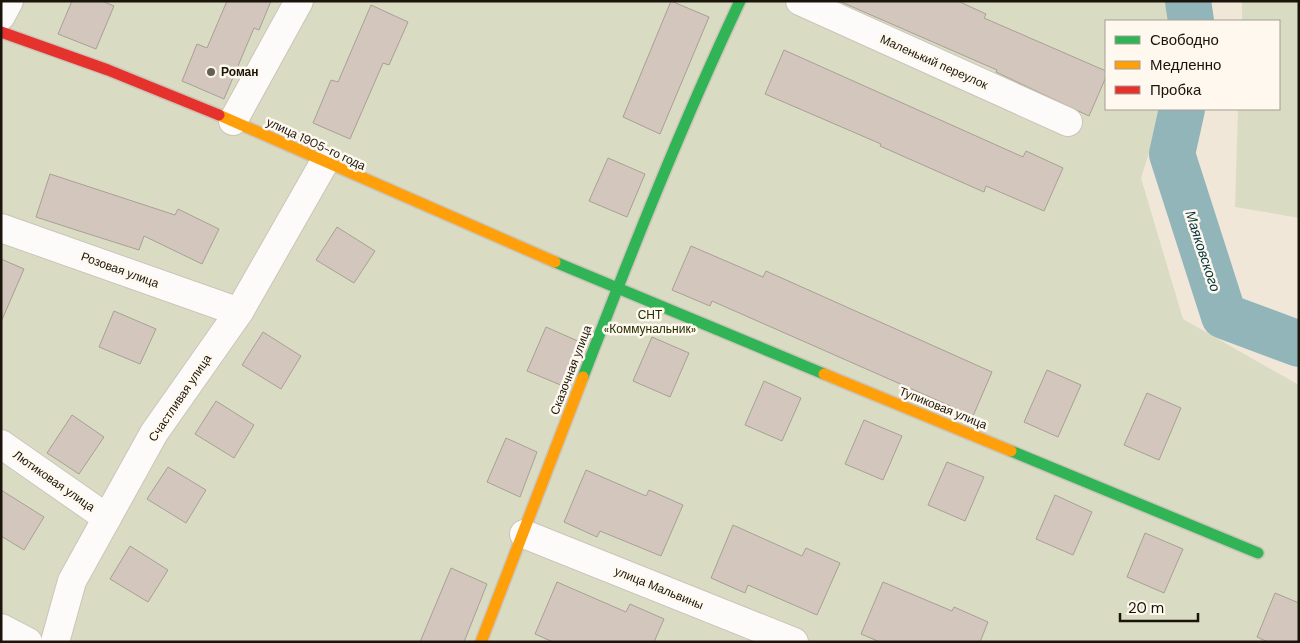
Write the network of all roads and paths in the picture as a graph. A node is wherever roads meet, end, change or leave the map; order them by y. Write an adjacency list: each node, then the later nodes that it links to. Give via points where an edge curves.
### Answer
1 (9, 1): 5 (street)
2 (299, 1): 7 (street)
3 (740, 1): 11 (street, Сказочная улица)
4 (800, 1): 8 (street, Маленький переулок)
5 (1, 16)
6 (1, 32): 7 (street, улица 1905-го года, via 108,70)
7 (233, 121): 9 (street, улица 1905-го года)
8 (1068, 122)
9 (324, 164): 11 (street, улица 1905-го года); 12 (street, Счастливая улица)
10 (1, 228): 12 (street, Розовая улица)
11 (617, 289): 15 (street, Сказочная улица); 16 (street, Тупиковая улица)
12 (239, 312): 14 (street, Счастливая улица, via 154,433)
13 (1, 444): 14 (street, Лютиковая улица)
14 (107, 518): 19 (street, Счастливая улица, via 72,580)
15 (524, 534): 20 (street, Сказочная улица); 21 (street, улица Мальвины)
16 (1258, 553)
17 (1, 628): 18 (street)
18 (28, 642)
19 (55, 642)
20 (481, 642)
21 (794, 642)

